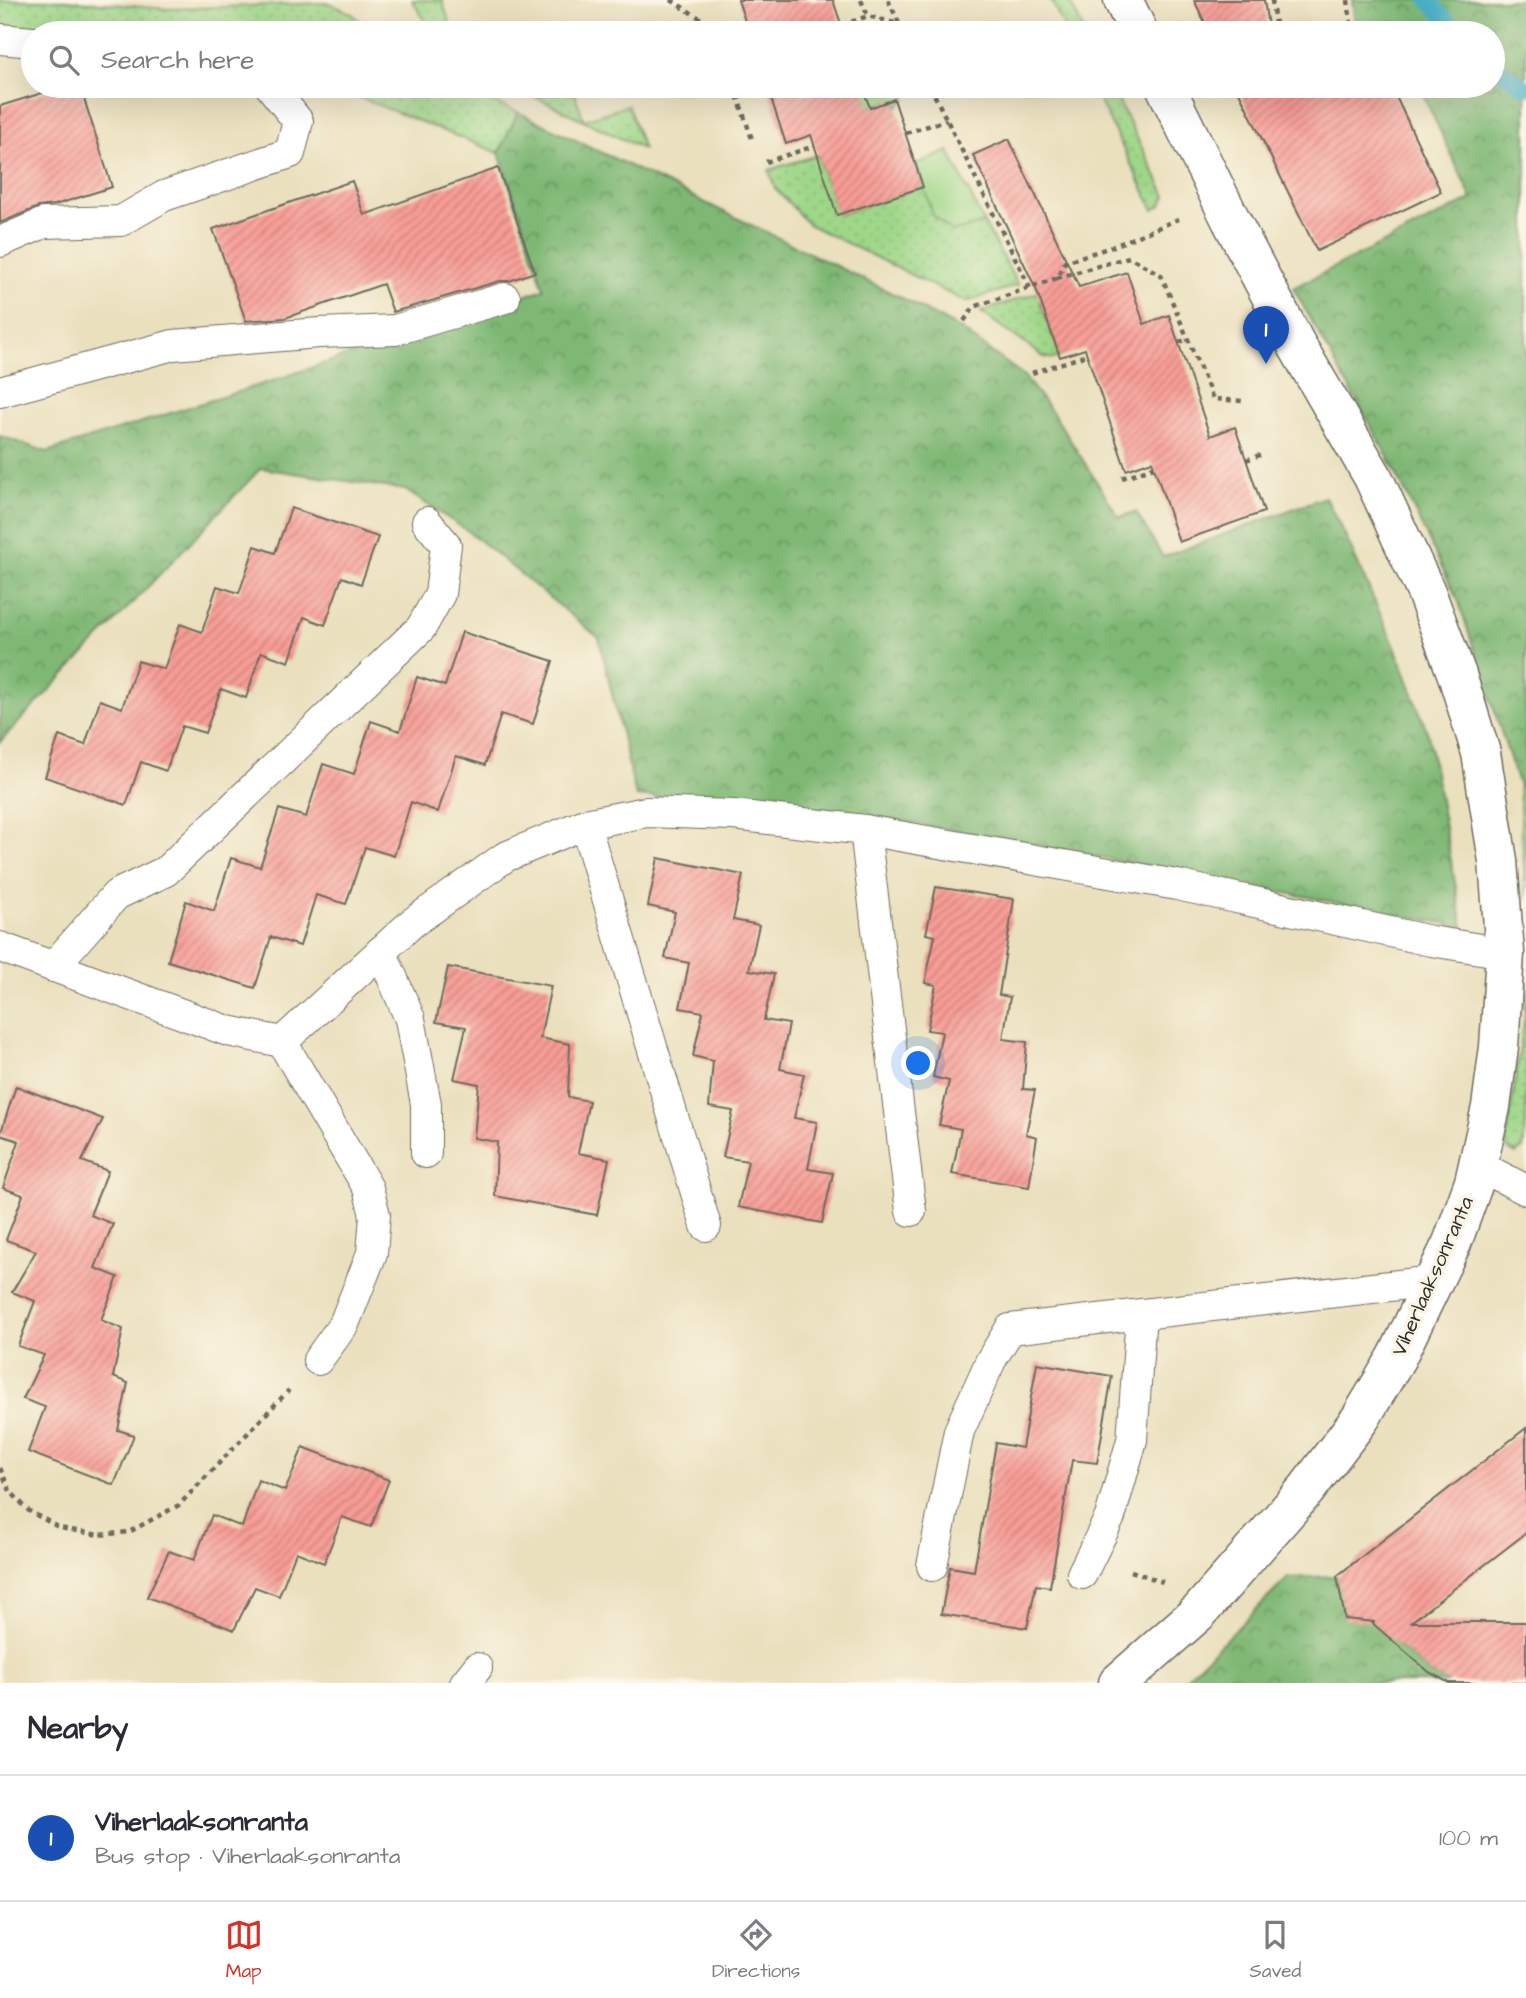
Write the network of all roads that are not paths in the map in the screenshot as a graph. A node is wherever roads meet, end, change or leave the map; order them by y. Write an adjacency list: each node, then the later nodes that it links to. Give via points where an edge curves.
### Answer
1 (1123, 0): 2 (street)
2 (1133, 21)
3 (0, 39): 4 (lane)
4 (21, 41)
5 (280, 98): 7 (lane, via 298,121 290,153 164,196 121,221 44,223)
6 (1171, 98): 15 (street, Viherlaaksonranta, via 1296,345 1373,477 1426,592 1481,753 1498,860)
7 (0, 242)
8 (505, 298): 9 (lane, via 394,330 173,345)
9 (0, 392)
10 (428, 522): 16 (lane, via 446,545 440,594 421,628 166,871 116,895)
11 (585, 824): 12 (lane, via 646,812 733,815); 13 (lane, via 505,857 412,923); 22 (lane)
12 (865, 830): 15 (lane, via 1177,885); 21 (lane)
13 (381, 951): 17 (lane); 18 (lane, via 411,1019 426,1104)
14 (3, 953): 16 (lane)
15 (1505, 953): 19 (street, Viherlaaksonranta, via 1499,1047)
16 (53, 967): 17 (lane, via 228,1031)
17 (282, 1042): 25 (lane, via 368,1188 375,1215 372,1253 344,1324)
18 (426, 1153)
19 (1478, 1165): 20 (lane); 23 (street, Viherlaaksonranta)
20 (1526, 1190)
21 (911, 1211)
22 (706, 1226)
23 (1434, 1281): 24 (lane); 28 (street, Viherlaaksonranta, via 1360,1419 1306,1490 1199,1612)
24 (1141, 1314): 26 (lane, via 1010,1329 959,1431); 27 (lane, via 1132,1440 1110,1517)
25 (318, 1360)
26 (932, 1566)
27 (1082, 1574)
28 (1118, 1683)

